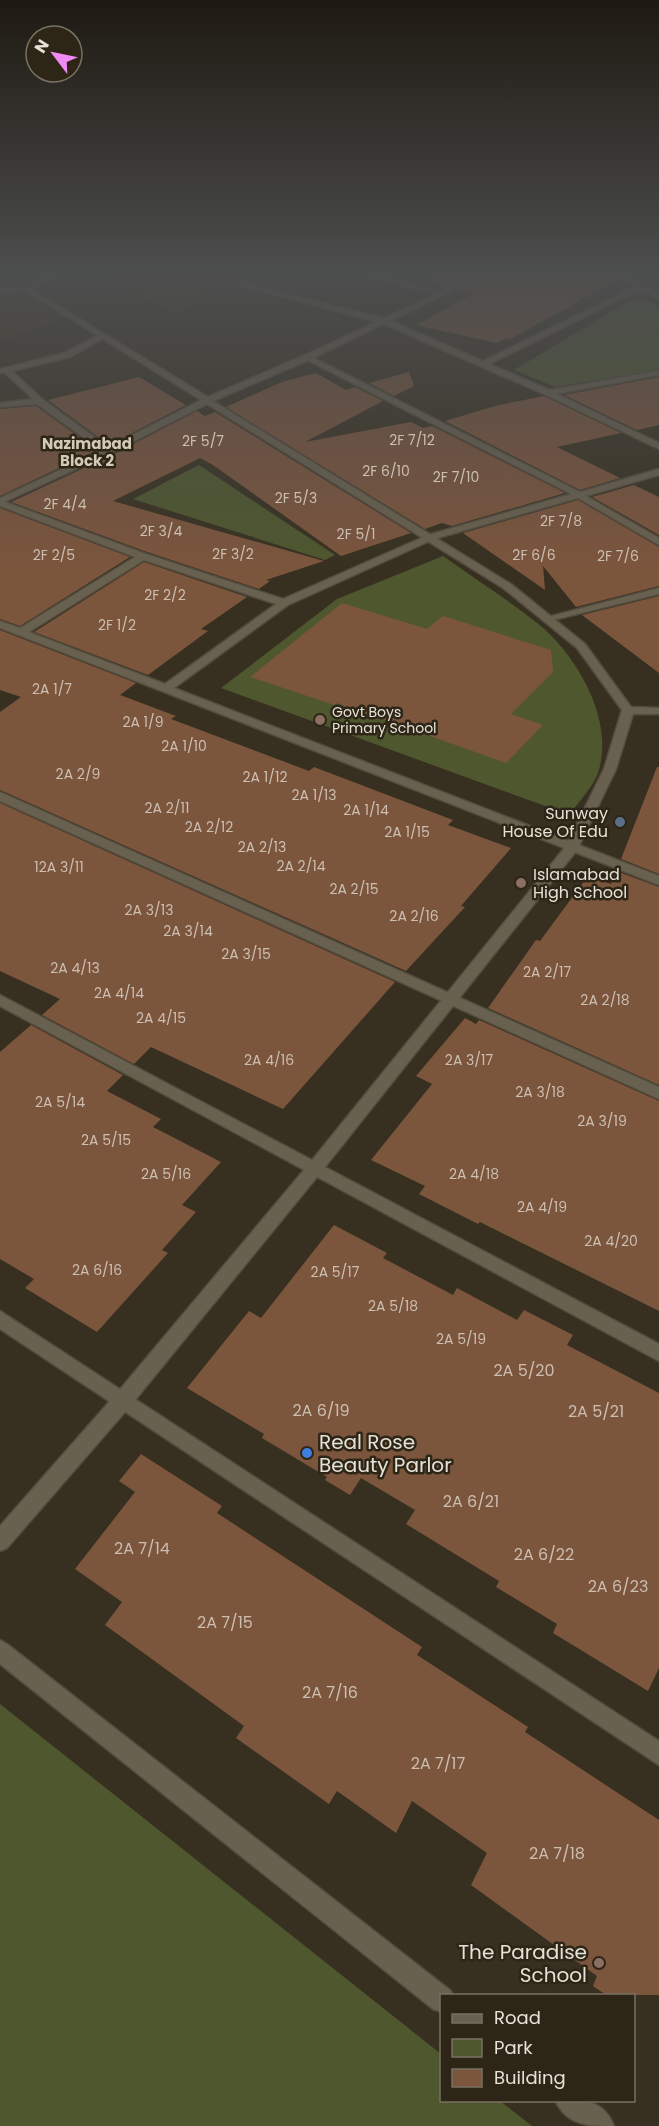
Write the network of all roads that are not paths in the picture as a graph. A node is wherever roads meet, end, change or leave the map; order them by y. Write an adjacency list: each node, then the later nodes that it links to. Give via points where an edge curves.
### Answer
1 (4, 371): 8 (street)
2 (159, 371): 9 (street)
3 (275, 371): 9 (street)
4 (336, 371): 14 (street)
5 (499, 371): 7 (street)
6 (659, 373): 7 (street)
7 (549, 393): 11 (street)
8 (39, 401): 10 (street); 12 (street)
9 (206, 401): 12 (street); 16 (street)
10 (0, 405)
11 (656, 442)
12 (108, 451): 15 (street)
13 (659, 472): 14 (street)
14 (579, 495): 16 (street); 17 (street)
15 (0, 502): 18 (street)
16 (431, 537): 20 (street); 21 (street)
17 (659, 542)
18 (143, 556): 20 (street); 23 (street)
19 (659, 591): 21 (street)
20 (284, 603): 24 (street)
21 (549, 618): 25 (street, via 582,646)
22 (0, 624): 23 (street)
23 (21, 632): 24 (street)
24 (168, 687): 28 (street)
25 (628, 710): 26 (street); 28 (street, via 610,769)
26 (659, 711)
27 (0, 796): 31 (street)
28 (572, 847): 29 (street); 31 (street)
29 (659, 881)
30 (0, 1000): 33 (street)
31 (450, 1001): 32 (street); 33 (street)
32 (659, 1093)
33 (315, 1168): 35 (street); 36 (street)
34 (0, 1319): 36 (street)
35 (659, 1353)
36 (124, 1399): 37 (street); 39 (street)
37 (0, 1541)
38 (0, 1651): 40 (street)
39 (659, 1754)
40 (440, 1999)
41 (570, 2102): 42 (street)
42 (600, 2126)

